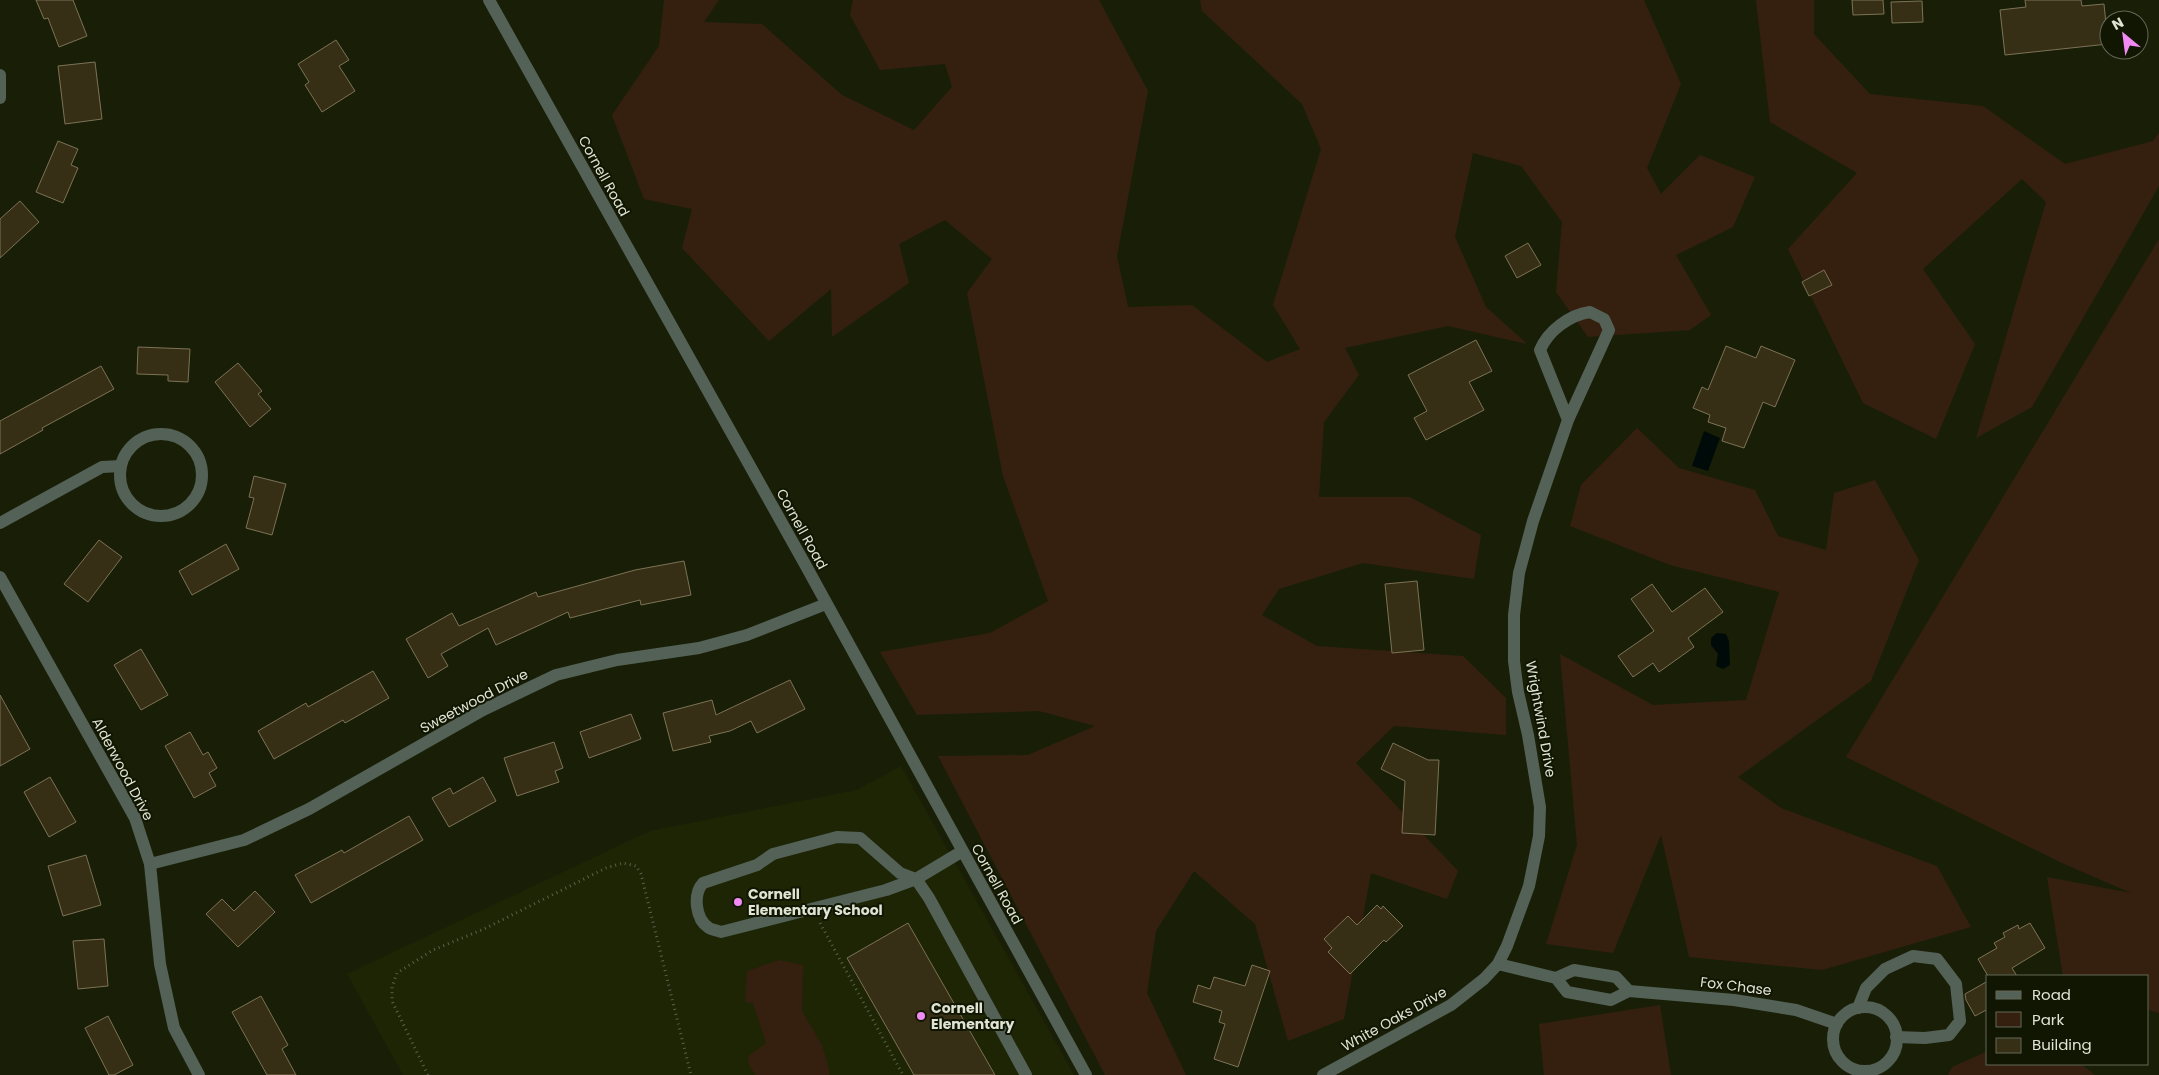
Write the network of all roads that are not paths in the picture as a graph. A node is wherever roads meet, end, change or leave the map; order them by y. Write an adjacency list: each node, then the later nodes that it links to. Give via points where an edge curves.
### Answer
1 (489, 0): 8 (street, Cornell Road)
2 (0, 75): 3 (street)
3 (0, 98)
4 (1568, 420): 4 (street, Wrightwind Drive, via 1540,350 1547,336 1556,329 1576,316 1590,312 1604,319 1609,330); 12 (street, Wrightwind Drive, via 1533,520 1519,573 1514,615 1514,661 1537,784 1539,836 1529,886)
5 (121, 466): 5 (street, via 122,488 127,497 153,515 184,509 192,502 201,483 200,462 195,452 184,441 169,435 159,434 139,440 124,456); 6 (street, via 102,467)
6 (0, 523)
7 (0, 577): 10 (street, Alderwood Drive, via 135,818)
8 (826, 604): 9 (street, Cornell Road); 10 (street, Sweetwood Drive, via 747,635 698,648 617,660 556,675 483,710 309,809 244,840)
9 (962, 852): 11 (street); 20 (street, Cornell Road)
10 (150, 864): 18 (street, Alderwood Drive, via 166,996 174,1028)
11 (916, 879): 11 (street, via 900,873 860,838 837,837 773,854 757,866 711,879 698,888 697,902 701,920 721,932 886,890); 19 (street, via 930,898)
12 (1498, 964): 13 (street, Fox Chase); 21 (street, White Oaks Drive, via 1451,1005)
13 (1556, 978): 14 (street, via 1574,970 1616,977); 14 (street, Fox Chase, via 1567,992 1611,1000)
14 (1629, 991): 16 (street, Fox Chase, via 1742,1001 1796,1010)
15 (1858, 1008): 16 (street, via 1849,1011); 17 (street, via 1876,1009 1884,1014 1890,1020); 17 (street, via 1866,988 1885,969 1913,956 1937,959 1956,984 1960,1021 1949,1035)
16 (1837, 1024): 17 (street, via 1834,1050 1853,1069 1862,1071 1880,1067 1892,1054)
17 (1896, 1037)
18 (199, 1075)
19 (1026, 1075)
20 (1086, 1075)
21 (1322, 1075)

